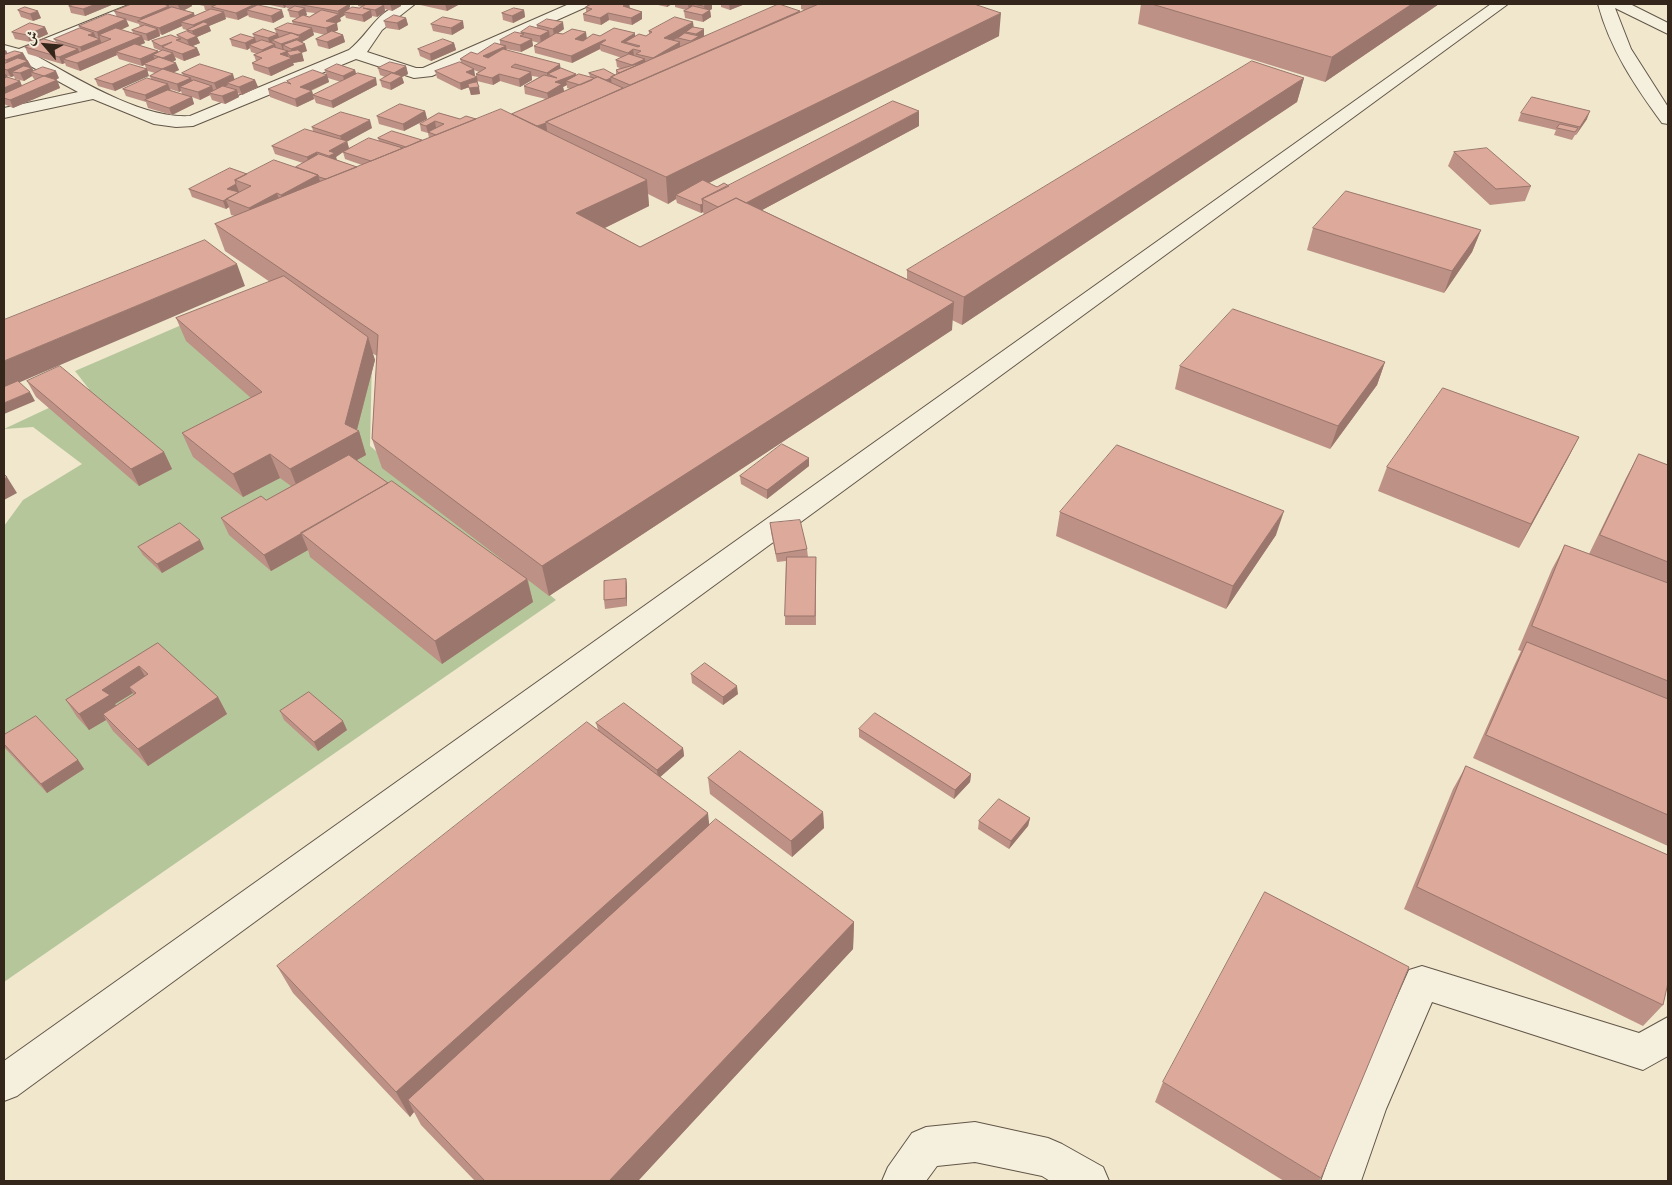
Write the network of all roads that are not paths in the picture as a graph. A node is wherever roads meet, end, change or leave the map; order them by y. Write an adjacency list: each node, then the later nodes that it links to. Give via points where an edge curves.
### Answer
1 (144, 4): 10 (street)
2 (407, 4): 9 (street, via 376,27)
3 (581, 4): 9 (street, via 426,73)
4 (1500, 4): 15 (street)
5 (1606, 4): 13 (street, via 1621,44 1649,93)
6 (1620, 4): 7 (street)
7 (1668, 29)
8 (4, 50): 10 (street)
9 (356, 53): 11 (street, via 193,121 160,120)
10 (20, 54): 11 (street)
11 (94, 94): 12 (street)
12 (4, 113)
13 (1668, 118)
14 (1668, 1035): 18 (street, via 1643,1052 1422,982 1367,1108)
15 (4, 1083)
16 (902, 1181): 17 (street, via 926,1147 976,1142 1048,1158)
17 (1089, 1181)
18 (1340, 1181)

